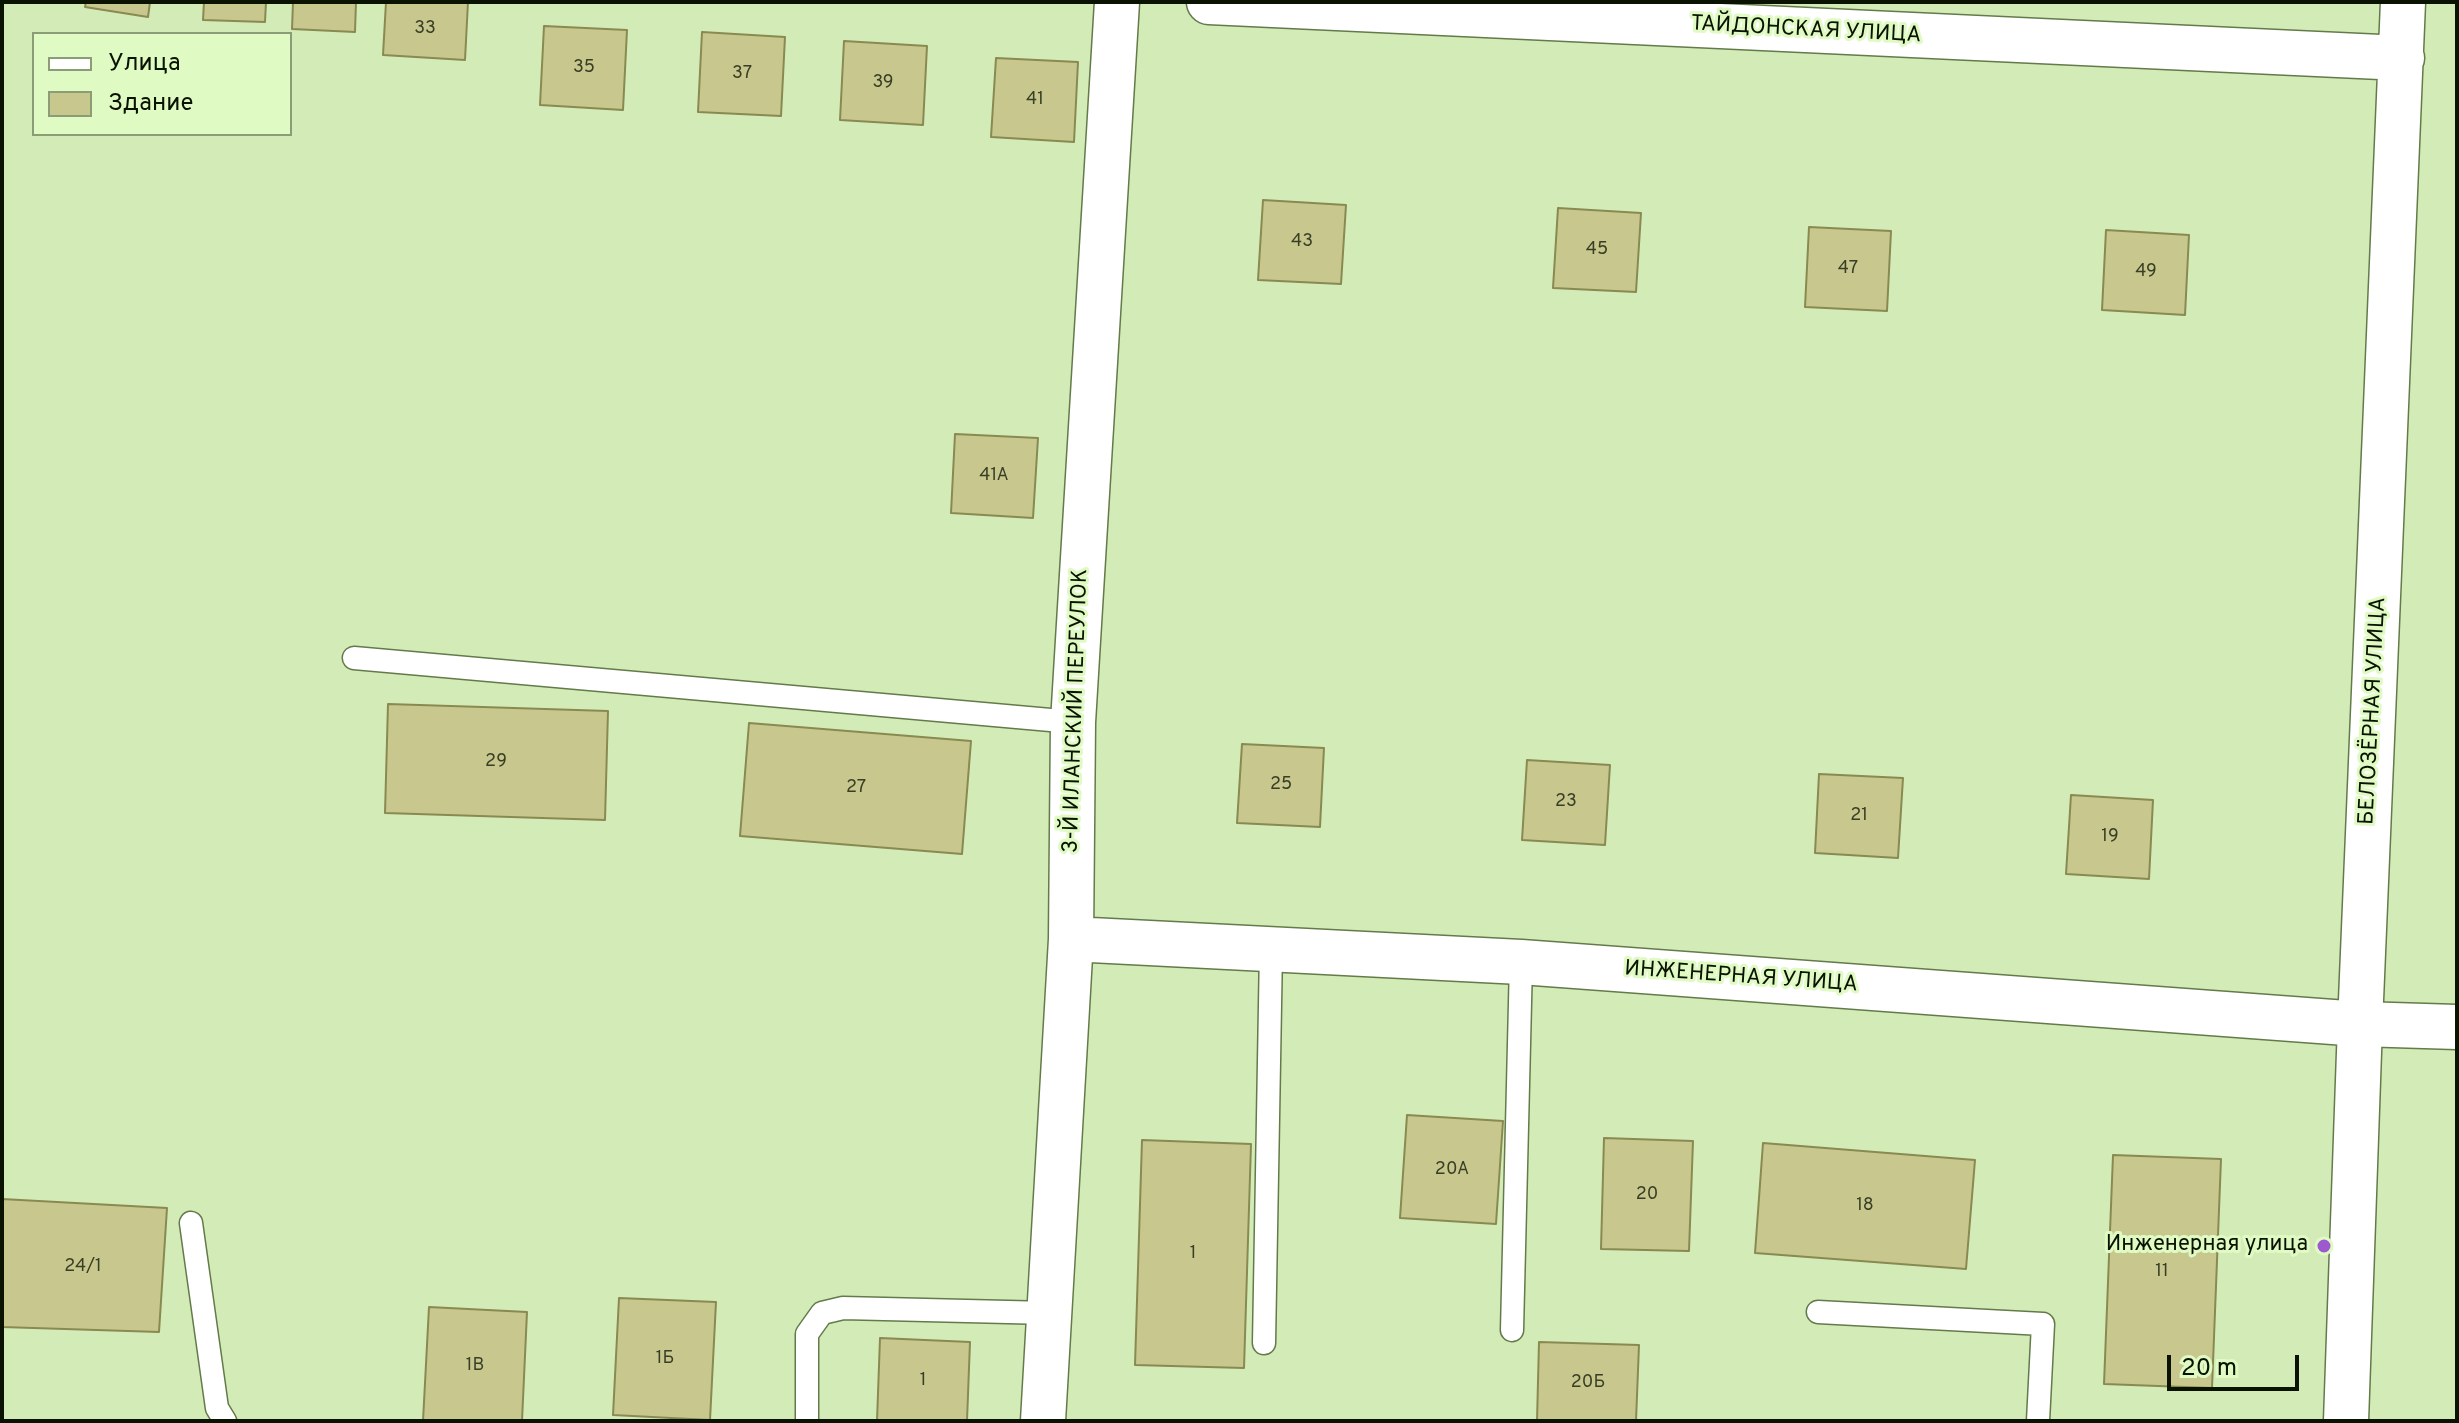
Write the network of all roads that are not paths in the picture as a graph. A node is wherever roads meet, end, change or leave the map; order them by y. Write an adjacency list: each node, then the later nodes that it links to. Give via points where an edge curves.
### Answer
1 (1117, 2): 6 (street, 3-Й ИЛАНСКИЙ ПЕРЕУЛОК)
2 (1209, 2): 4 (street, ТАЙДОНСКАЯ УЛИЦА)
3 (2403, 2): 4 (street, БЕЛОЗЁРНАЯ УЛИЦА)
4 (2402, 58): 10 (street, БЕЛОЗЁРНАЯ УЛИЦА)
5 (354, 658): 6 (lane)
6 (1073, 722): 7 (street, 3-Й ИЛАНСКИЙ ПЕРЕУЛОК)
7 (1071, 939): 8 (street, ИНЖЕНЕРНАЯ УЛИЦА); 14 (street, 3-Й ИЛАНСКИЙ ПЕРЕУЛОК)
8 (1271, 949): 9 (street, ИНЖЕНЕРНАЯ УЛИЦА); 16 (lane)
9 (1521, 962): 10 (street, ИНЖЕНЕРНАЯ УЛИЦА); 15 (lane)
10 (2360, 1024): 11 (street, ИНЖЕНЕРНАЯ УЛИЦА); 21 (street, БЕЛОЗЁРНАЯ УЛИЦА)
11 (2457, 1027)
12 (191, 1223): 17 (lane, via 217,1408)
13 (1818, 1312): 20 (lane, via 2043,1324)
14 (1049, 1313): 18 (lane, via 843,1308 822,1313 807,1334); 19 (street, 3-Й ИЛАНСКИЙ ПЕРЕУЛОК)
15 (1512, 1330)
16 (1264, 1343)
17 (225, 1421)
18 (807, 1421)
19 (1043, 1421)
20 (2038, 1421)
21 (2346, 1421)

